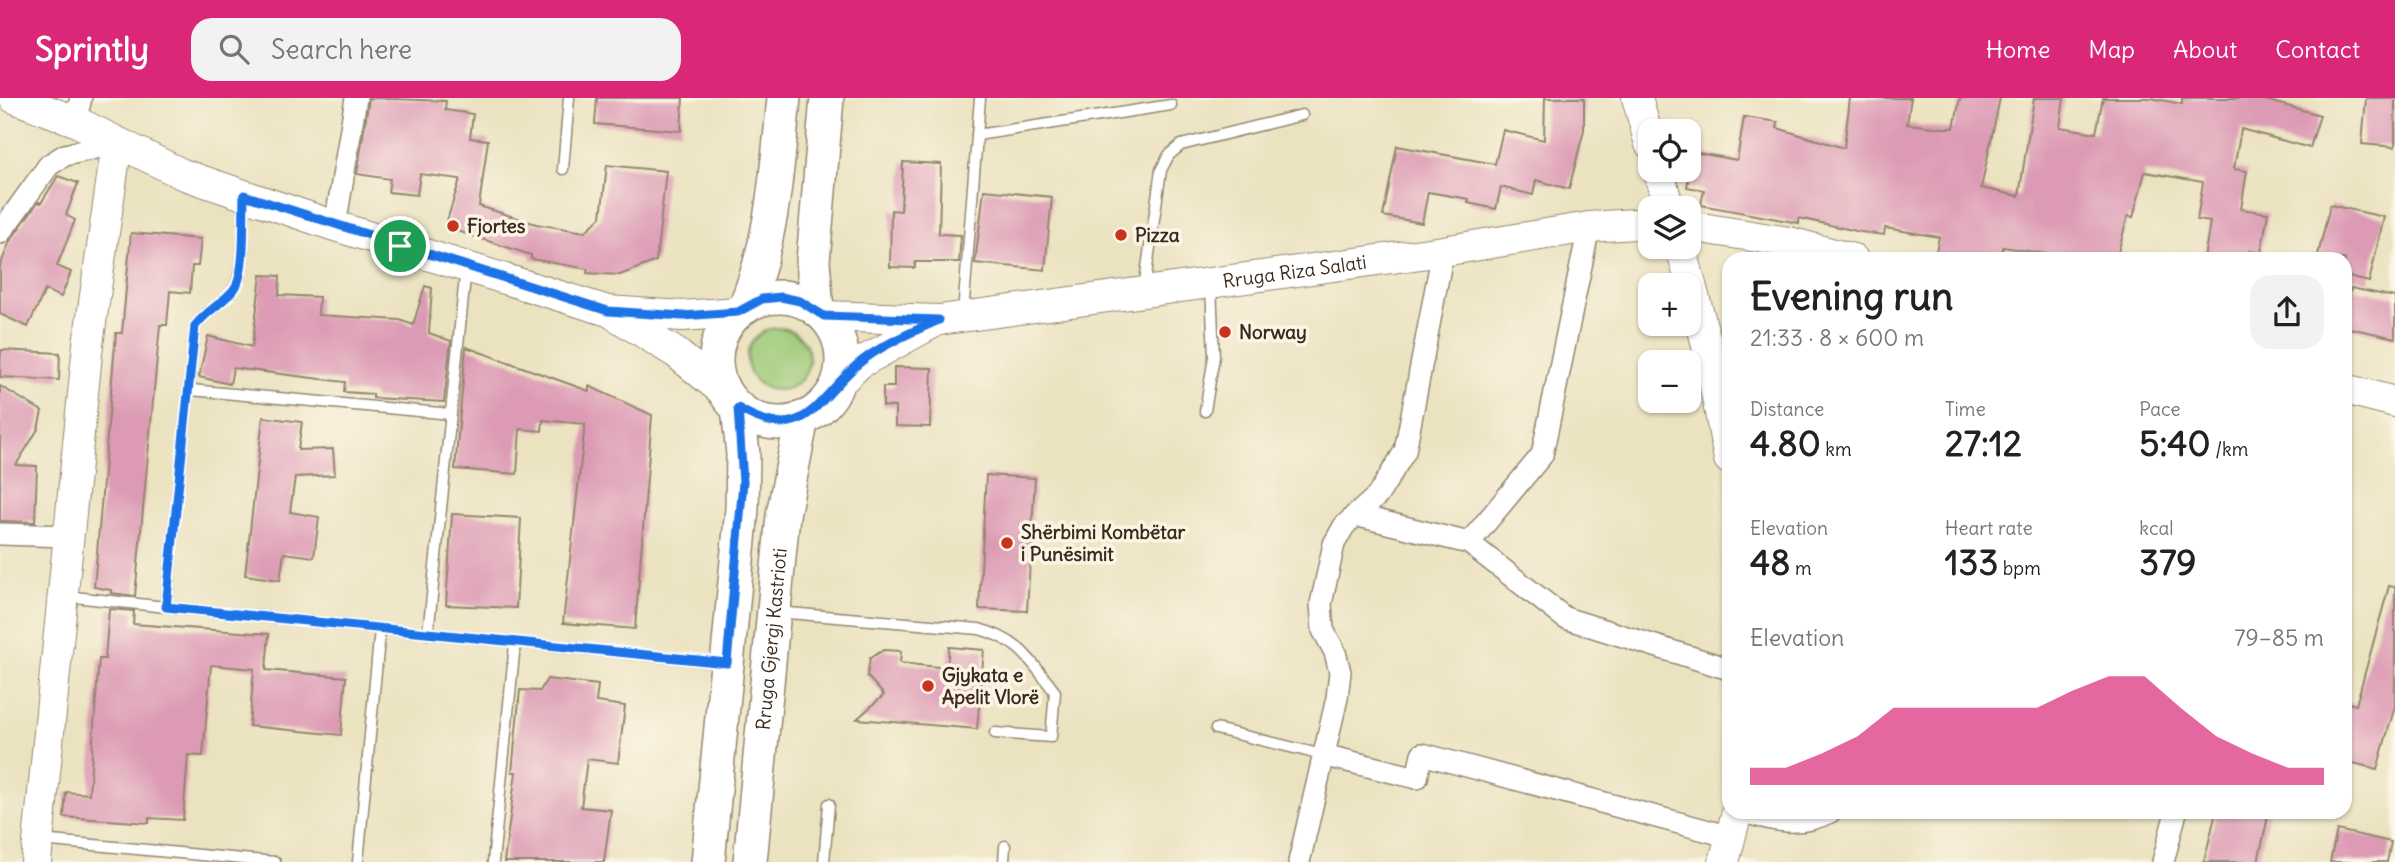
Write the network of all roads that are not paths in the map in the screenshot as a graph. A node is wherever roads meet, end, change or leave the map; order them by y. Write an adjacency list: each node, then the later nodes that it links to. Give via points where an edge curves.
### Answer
1 (14, 98): 9 (street)
2 (356, 98): 17 (street)
3 (569, 98): 14 (lane)
4 (784, 98): 27 (main road, via 769,232 756,281)
5 (827, 98): 29 (main road, via 813,261)
6 (980, 98): 12 (lane)
7 (1637, 98): 11 (street)
8 (1171, 105): 12 (lane)
9 (78, 109): 13 (street)
10 (1302, 115): 26 (lane, via 1181,145 1169,155 1161,170)
11 (1643, 119)
12 (977, 135): 30 (lane)
13 (117, 143): 15 (street, via 182,174); 20 (street, via 65,155 49,165); 42 (street, via 88,344)
14 (564, 169)
15 (244, 195): 17 (street); 32 (lane, via 239,274 234,288 195,326)
16 (1638, 224): 18 (street, Rruga Riza Salati)
17 (335, 226): 24 (street)
18 (1589, 227): 21 (street, Rruga Riza Salati); 43 (street, via 1542,455)
19 (1701, 228): 22 (street)
20 (0, 233)
21 (1443, 251): 25 (street, Rruga Riza Salati); 40 (street, via 1405,451 1378,495)
22 (1826, 252)
23 (1684, 259): 39 (street)
24 (466, 266): 28 (street); 37 (lane)
25 (1211, 283): 26 (street, Rruga Riza Salati); 36 (lane, via 1214,357)
26 (1144, 292): 30 (street, Rruga Riza Salati)
27 (741, 309): 28 (street, via 682,316); 29 (main road, via 762,299 781,297 800,301); 34 (main road, via 720,336 716,350 719,380)
28 (608, 311): 34 (street, via 676,353)
29 (820, 313): 30 (street); 31 (main road, via 839,342)
30 (950, 318): 31 (street, via 860,363)
31 (836, 386): 38 (main road, via 816,411)
32 (191, 390): 37 (lane); 45 (lane)
33 (2352, 391): 35 (street)
34 (732, 401): 38 (main road, via 769,422); 50 (main road, via 743,482)
35 (2395, 402)
36 (1205, 411)
37 (451, 414): 48 (lane)
38 (802, 418): 46 (main road, Rruga Gjergj Kastrioti, via 786,489)
39 (1722, 423)
40 (1355, 515): 43 (street); 54 (street, via 1334,544 1321,604 1323,630 1340,673)
41 (0, 534): 42 (street)
42 (69, 536): 44 (street)
43 (1469, 543): 51 (street, via 1565,618)
44 (63, 596): 45 (lane); 60 (street)
45 (166, 607): 47 (lane)
46 (774, 611): 53 (lane, via 979,629 1003,636 1021,649 1055,692 1051,737); 65 (main road, Rruga Gjergj Kastrioti)
47 (380, 629): 48 (lane); 62 (lane)
48 (428, 634): 49 (lane)
49 (515, 644): 50 (lane); 63 (lane)
50 (727, 663): 64 (main road)
51 (1722, 667)
52 (1216, 729): 54 (lane)
53 (995, 733)
54 (1323, 755): 58 (street, via 1417,778 1422,754); 68 (street)
55 (828, 804): 66 (lane)
56 (1816, 819): 58 (street)
57 (2174, 819): 69 (street)
58 (1734, 831)
59 (1005, 846): 67 (lane)
60 (37, 851): 61 (lane)
61 (275, 862)
62 (358, 862)
63 (493, 862)
64 (708, 862)
65 (750, 862)
66 (824, 862)
67 (1004, 862)
68 (1299, 862)
69 (2163, 862)

